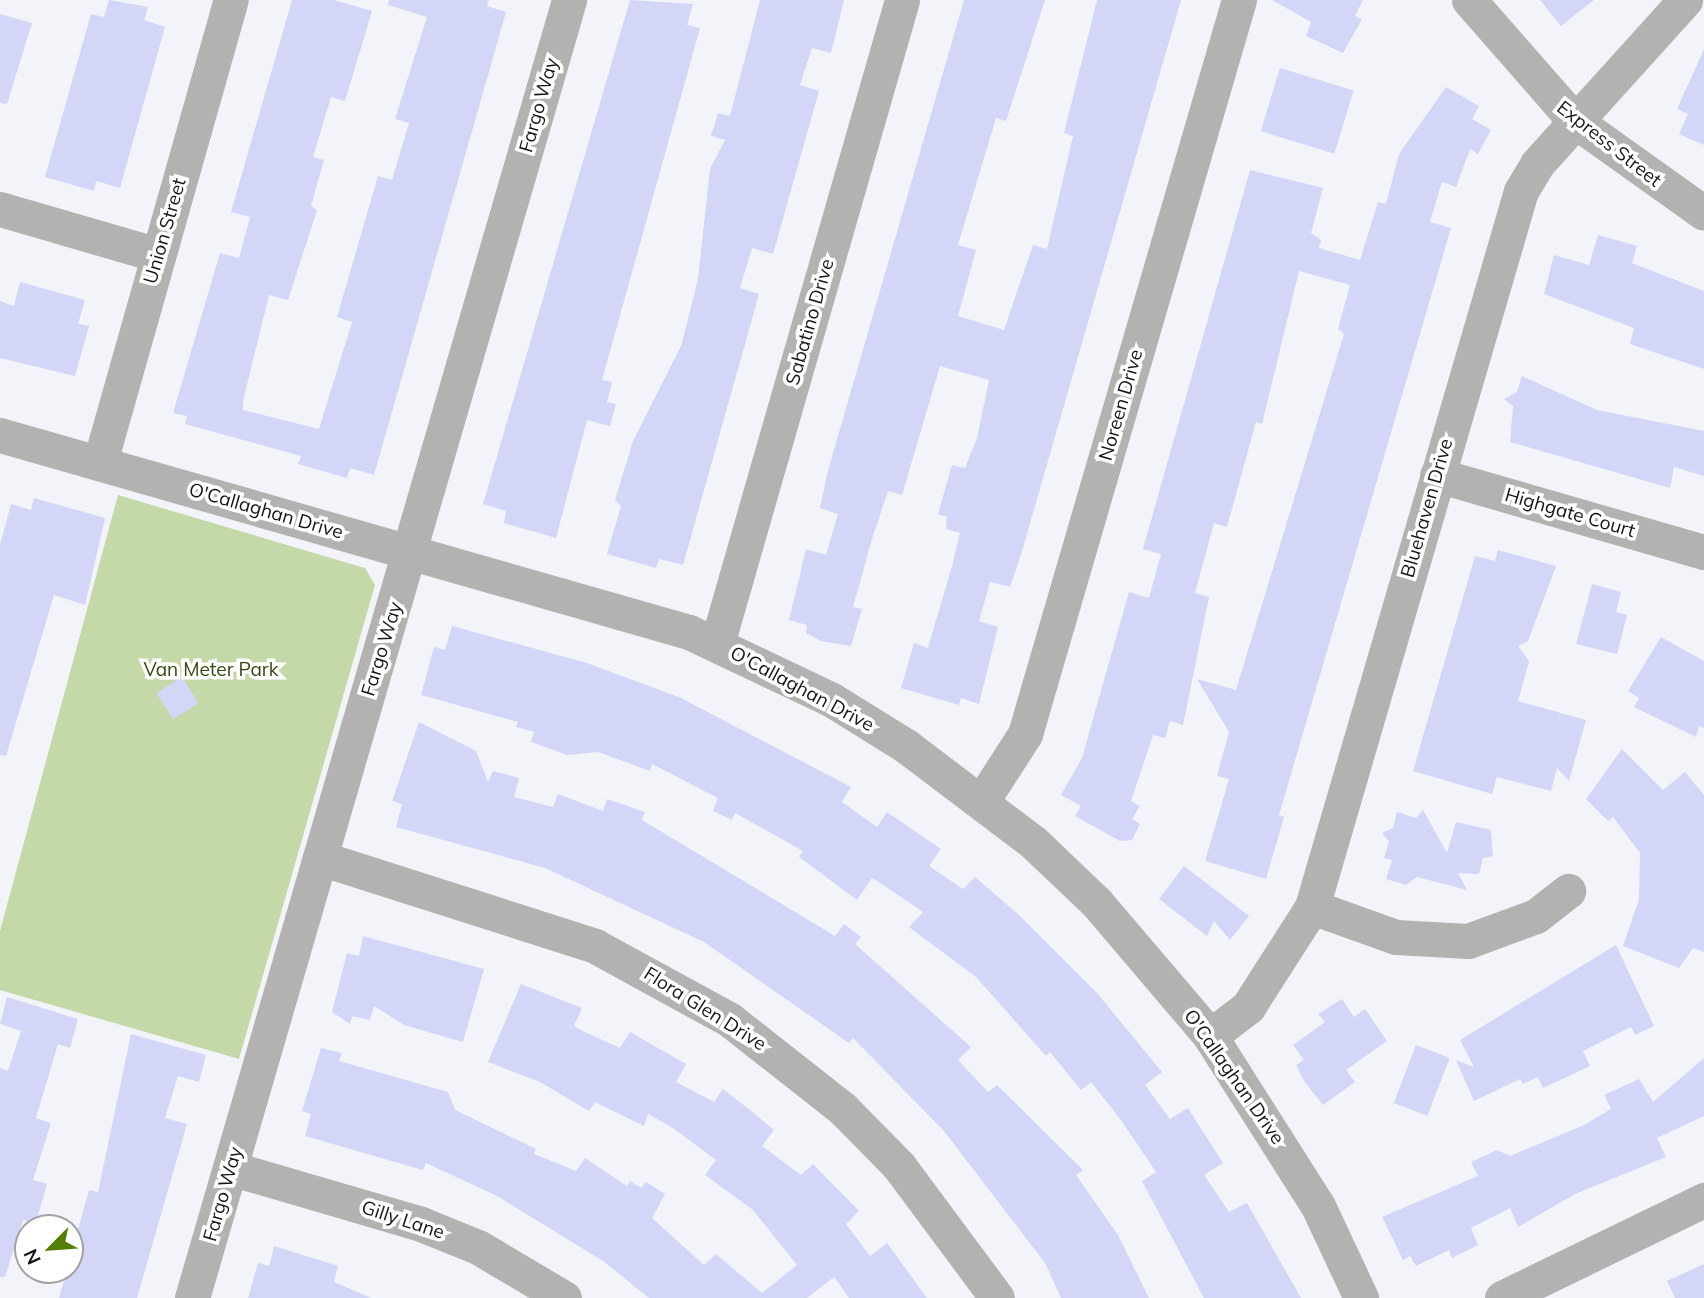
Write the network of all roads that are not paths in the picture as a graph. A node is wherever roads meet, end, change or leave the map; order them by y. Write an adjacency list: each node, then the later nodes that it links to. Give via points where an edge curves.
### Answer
1 (231, 0): 10 (street, Union Street)
2 (569, 0): 15 (street, Fargo Way)
3 (902, 0): 16 (street, Sabatino Drive)
4 (1239, 0): 17 (street, Noreen Drive, via 1025,734)
5 (1469, 0): 7 (street, Express Street)
6 (1685, 0): 7 (street, Bluehaven Drive)
7 (1575, 121): 9 (street, Express Street); 13 (street, Bluehaven Drive, via 1521,191)
8 (0, 209): 10 (street)
9 (1704, 213)
10 (158, 255): 12 (street, Union Street)
11 (0, 435): 12 (street, O'Callaghan Drive)
12 (100, 462): 15 (street, O'Callaghan Drive)
13 (1437, 475): 14 (street, Highgate Court); 20 (street, Bluehaven Drive)
14 (1704, 552)
15 (411, 553): 16 (street, O'Callaghan Drive); 18 (street, Fargo Way)
16 (717, 644): 17 (street, O'Callaghan Drive, via 832,700)
17 (982, 801): 21 (street, O'Callaghan Drive, via 1097,903)
18 (320, 858): 22 (street, Fargo Way); 26 (street, Flora Glen Drive, via 595,946 730,1020 843,1109 899,1166)
19 (1567, 891): 20 (street, via 1536,916 1468,940 1396,937)
20 (1312, 907): 21 (street, Bluehaven Drive, via 1248,1007)
21 (1210, 1036): 27 (street, O'Callaghan Drive, via 1311,1195)
22 (230, 1168): 24 (street, Fargo Way); 25 (street, Gilly Lane, via 421,1224 478,1247)
23 (1704, 1200): 28 (street)
24 (192, 1298)
25 (564, 1298)
26 (997, 1298)
27 (1361, 1298)
28 (1502, 1298)

